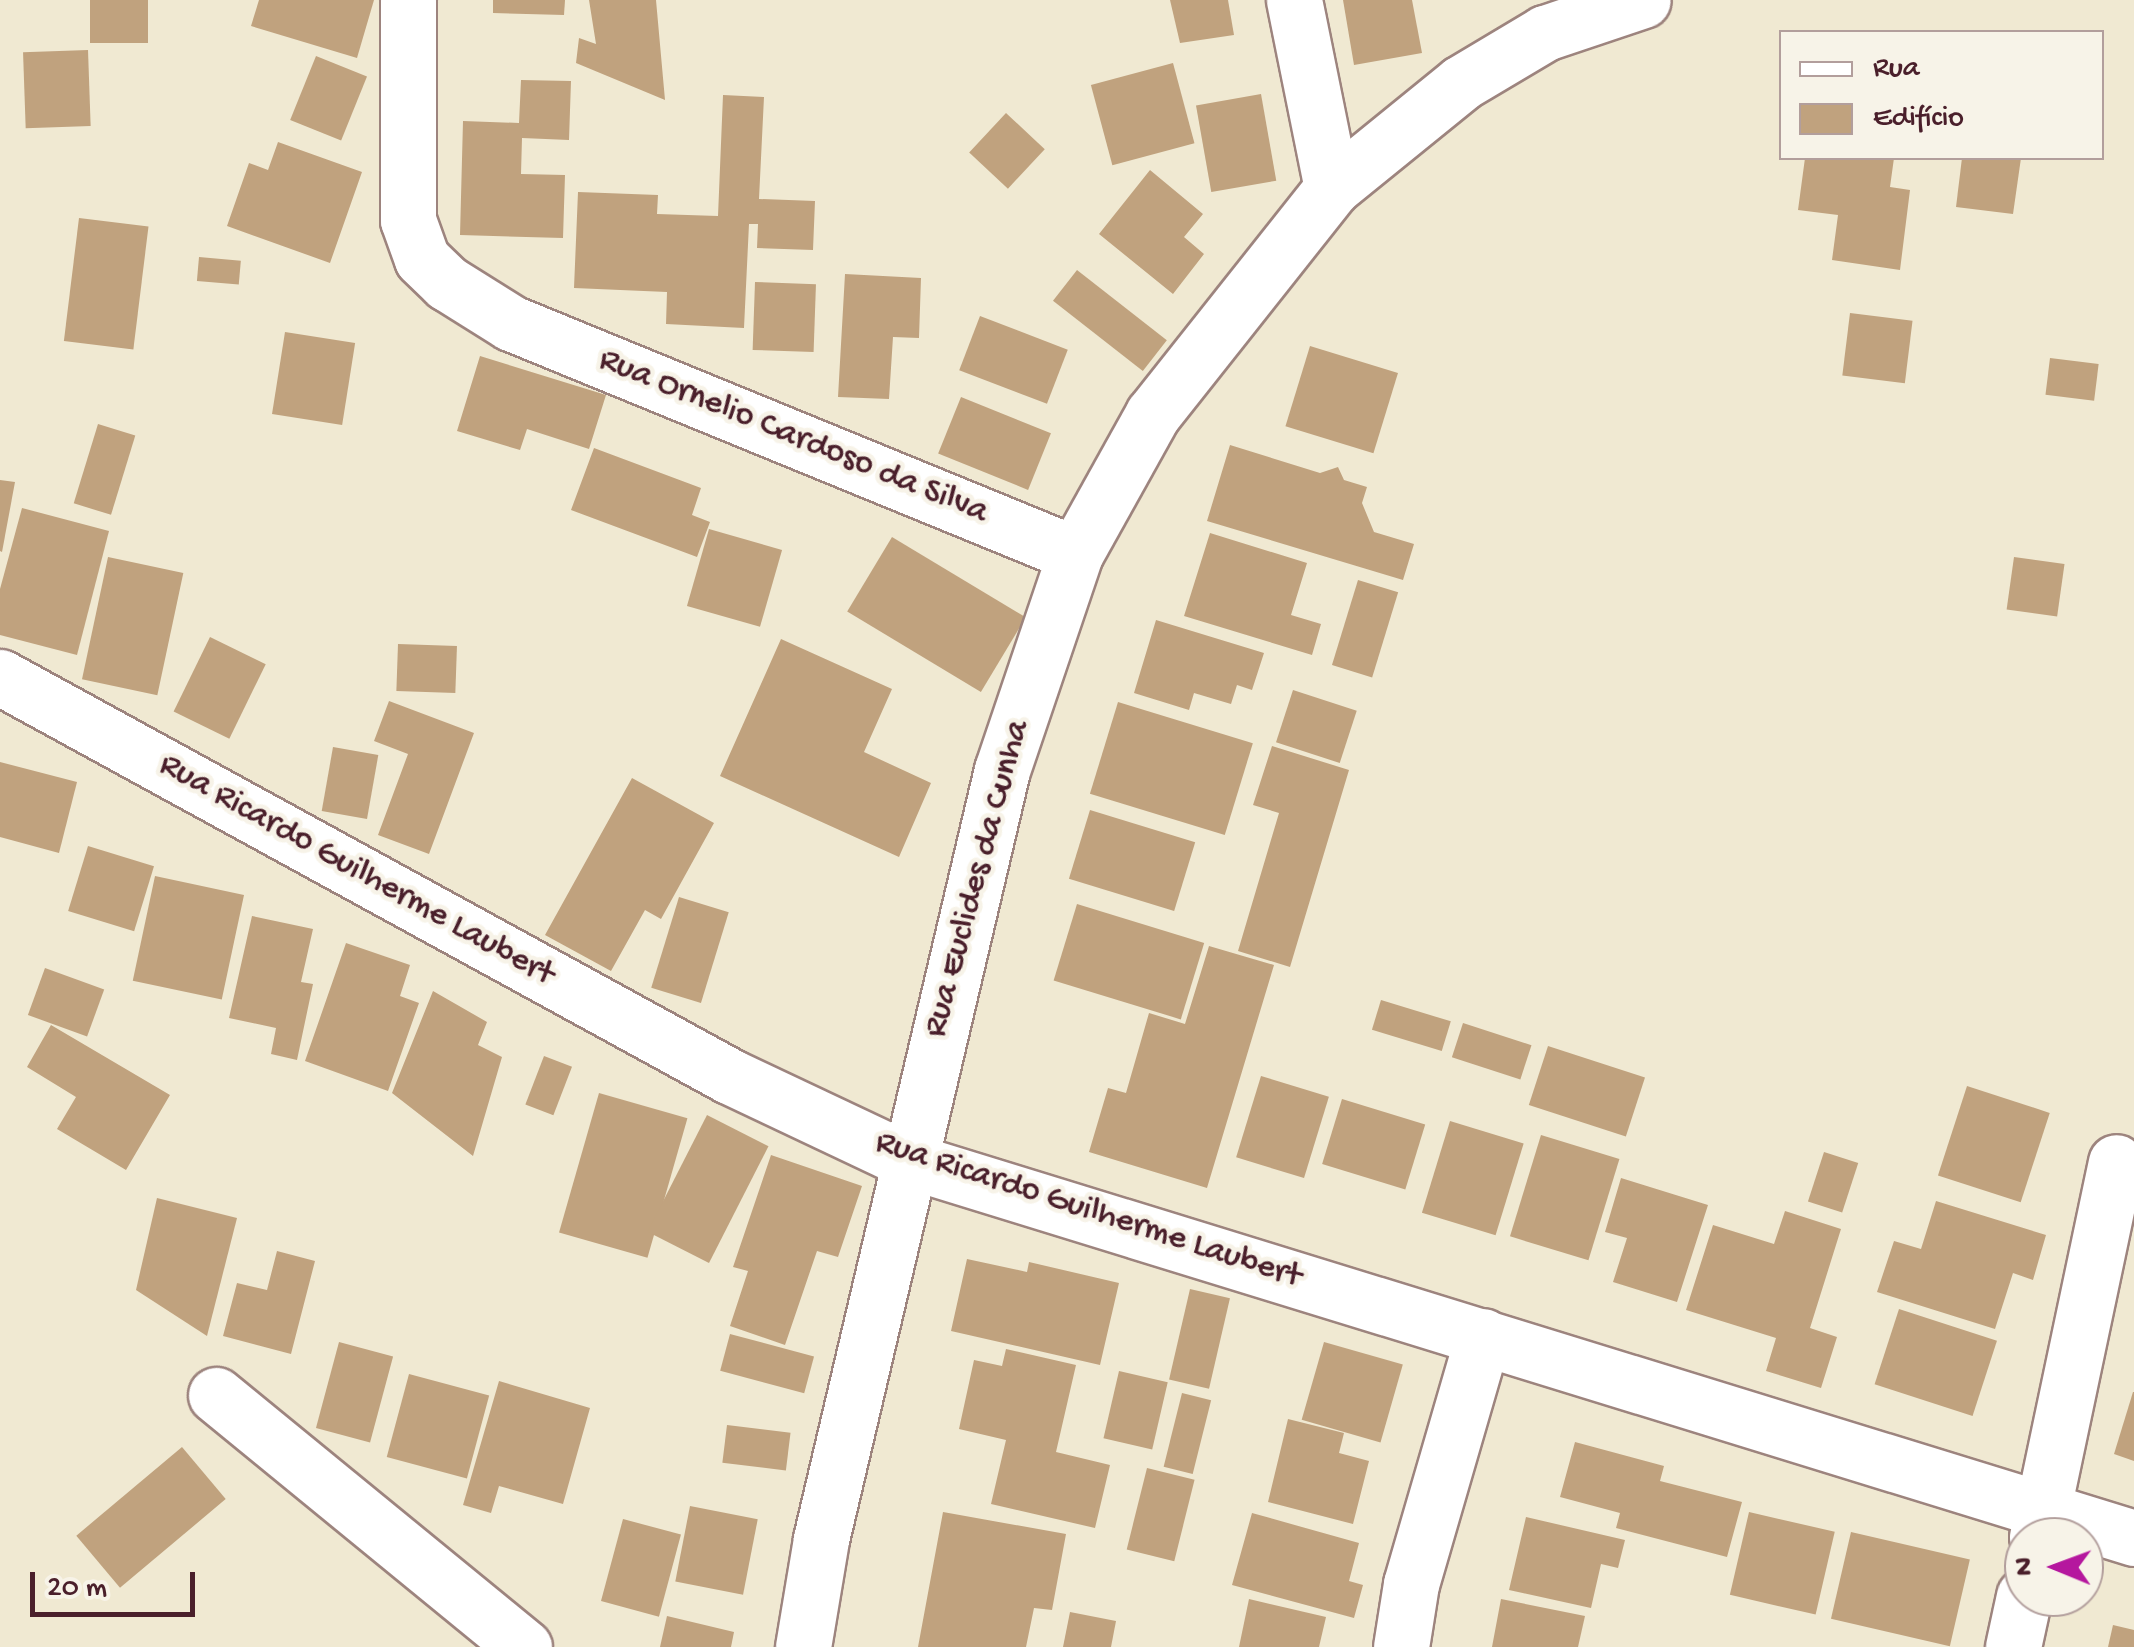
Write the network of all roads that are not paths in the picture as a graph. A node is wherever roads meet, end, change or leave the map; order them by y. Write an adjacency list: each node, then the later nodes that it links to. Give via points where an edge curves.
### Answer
1 (408, 0): 5 (street, Rua Ornelio Cardoso da Silva, via 408,220 422,259 447,283 511,323)
2 (1294, 0): 4 (street)
3 (1643, 0): 4 (street, Rua Euclides da Cunha, via 1544,33 1460,83)
4 (1332, 188): 5 (street, Rua Euclides da Cunha, via 1153,414)
5 (1075, 554): 7 (street, Rua Euclides da Cunha, via 1002,770)
6 (0, 676): 7 (street, Rua Ricardo Guilherme Laubert, via 729,1076)
7 (907, 1160): 9 (street, Rua Ricardo Guilherme Laubert); 17 (street, Rua Euclides da Cunha)
8 (2116, 1162): 12 (street)
9 (1484, 1336): 11 (street, Rua Ricardo Guilherme Laubert); 18 (street, via 1412,1584)
10 (216, 1395): 16 (street)
11 (2022, 1517)
12 (2041, 1517)
13 (2104, 1533): 14 (street, Rua Ricardo Guilherme Laubert)
14 (2134, 1538)
15 (2019, 1617): 19 (street)
16 (524, 1647)
17 (803, 1647)
18 (1401, 1647)
19 (2013, 1647)

